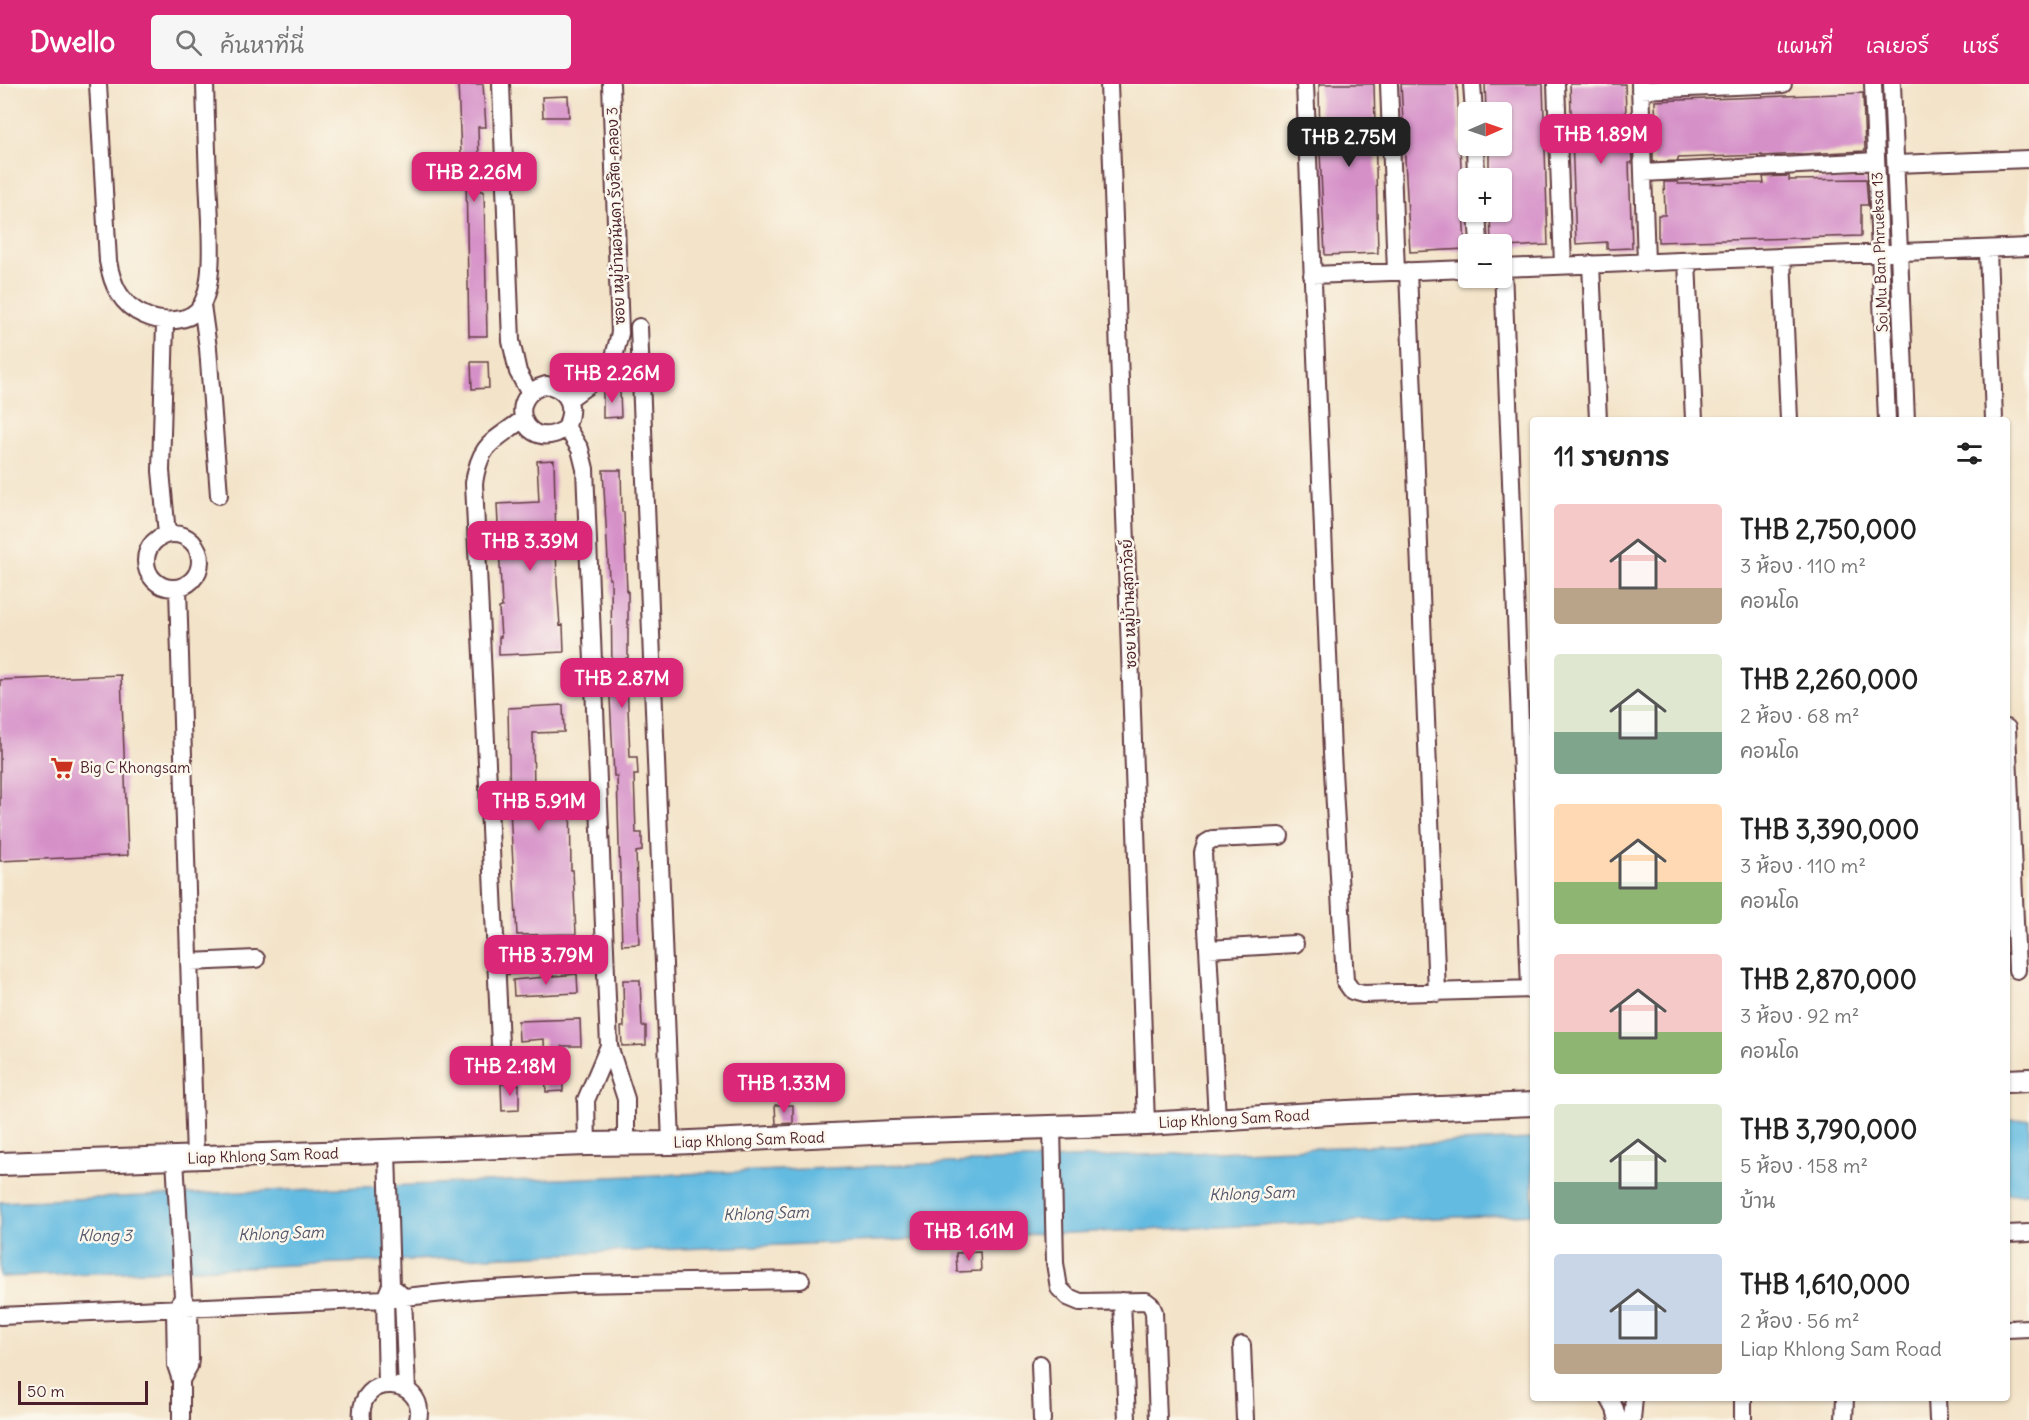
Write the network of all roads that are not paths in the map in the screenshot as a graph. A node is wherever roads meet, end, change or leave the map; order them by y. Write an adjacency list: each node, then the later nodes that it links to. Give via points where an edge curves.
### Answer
1 (98, 84): 34 (street, via 110,277 122,300 144,315)
2 (205, 84): 33 (street, via 210,240)
3 (501, 84): 36 (street, via 511,341 518,372)
4 (610, 84): 37 (street, ซอย หมู่บ้านอนันดา รังสิต-คลอง 3, via 620,333 614,357 602,375)
5 (1109, 84): 67 (street, ซอย หมู่บ้านสุภาวัลย์)
6 (1305, 84): 31 (street)
7 (1389, 84): 30 (street)
8 (1472, 84): 14 (street)
9 (1556, 84): 27 (street)
10 (1783, 84): 13 (street)
11 (1873, 84): 16 (street, Soi Mu Ban Phrueksa 13)
12 (1892, 84): 17 (street, Soi Mu Ban Phrueksa 13)
13 (1640, 87): 18 (street)
14 (1473, 102)
15 (2029, 159): 17 (street)
16 (1876, 160): 18 (street); 22 (street, Soi Mu Ban Phrueksa 13)
17 (1896, 164): 21 (street, Soi Mu Ban Phrueksa 13)
18 (1643, 173): 25 (street)
19 (2029, 247): 20 (street)
20 (1988, 249): 21 (street); 43 (street)
21 (1899, 252): 22 (street); 42 (street, Soi Mu Ban Phrueksa 13)
22 (1880, 253): 23 (street); 41 (street, Soi Mu Ban Phrueksa 13)
23 (1782, 257): 24 (street); 40 (street)
24 (1687, 261): 25 (street); 39 (street)
25 (1646, 262): 26 (street)
26 (1592, 264): 27 (street); 38 (street)
27 (1563, 266): 28 (street)
28 (1512, 268)
29 (1458, 269): 30 (street)
30 (1402, 272): 31 (street); 60 (street)
31 (1312, 275): 60 (street, via 1345,981 1352,991 1362,994)
32 (1503, 288): 51 (street)
33 (202, 305): 34 (street, via 184,317); 46 (street)
34 (165, 322): 47 (street, via 161,471)
35 (639, 327): 70 (street)
36 (529, 392): 37 (street, via 536,387 554,386); 44 (street, via 522,403)
37 (568, 399): 45 (street, via 571,408)
38 (1598, 417)
39 (1694, 417)
40 (1789, 417)
41 (1887, 417)
42 (1906, 417)
43 (1994, 417)
44 (523, 419): 45 (street, via 528,427 545,435); 57 (street, via 484,448 474,483)
45 (567, 428): 54 (street, via 580,449 585,469)
46 (219, 495)
47 (167, 534): 48 (street, via 184,536 199,555 200,564 193,580); 48 (street, via 152,542 146,567 154,582)
48 (178, 588): 56 (street)
49 (2010, 794): 58 (street)
50 (1280, 836): 53 (street, via 1213,839 1206,843 1203,853)
51 (1530, 941)
52 (1295, 944): 53 (street)
53 (1208, 950): 66 (street)
54 (605, 958): 57 (street); 62 (street)
55 (256, 959): 56 (street)
56 (190, 962): 73 (street)
57 (497, 966): 61 (street)
58 (2018, 970)
59 (1530, 989): 60 (street)
60 (1437, 993)
61 (500, 1044)
62 (609, 1046): 69 (street, via 626,1099); 71 (street, via 586,1100)
63 (2029, 1080): 64 (main road)
64 (2010, 1081)
65 (1530, 1104): 66 (main road, Liap Khlong Sam Road)
66 (1217, 1119): 67 (main road, Liap Khlong Sam Road)
67 (1146, 1124): 68 (main road, Liap Khlong Sam Road)
68 (1052, 1127): 70 (main road, Liap Khlong Sam Road); 81 (street, via 1059,1288 1080,1302)
69 (626, 1143): 70 (main road, Liap Khlong Sam Road); 71 (main road, Liap Khlong Sam Road)
70 (671, 1143)
71 (587, 1144): 72 (main road, Liap Khlong Sam Road)
72 (387, 1152): 73 (main road, Liap Khlong Sam Road); 78 (street)
73 (185, 1159): 74 (main road, Liap Khlong Sam Road); 80 (street, via 177,1183)
74 (0, 1164)
75 (2029, 1233): 76 (street)
76 (2010, 1234)
77 (801, 1280): 79 (street, via 578,1284)
78 (389, 1287): 79 (street); 80 (street); 87 (street)
79 (404, 1297): 88 (street)
80 (182, 1301): 82 (street); 94 (street, via 189,1366 181,1380)
81 (1122, 1301): 98 (street); 99 (street, via 1146,1301 1154,1312)
82 (0, 1316)
83 (2029, 1328): 84 (street)
84 (2010, 1329)
85 (1242, 1345): 100 (street)
86 (1040, 1364): 97 (street)
87 (387, 1384): 88 (street); 95 (street, via 377,1387 363,1401)
88 (407, 1390): 96 (street, via 418,1406)
89 (1611, 1401): 101 (street)
90 (1634, 1401): 102 (street)
91 (1743, 1401): 103 (street)
92 (1845, 1401): 104 (street)
93 (1937, 1401): 105 (street)
94 (181, 1420)
95 (362, 1420)
96 (418, 1420)
97 (1042, 1420)
98 (1127, 1420)
99 (1158, 1420)
100 (1245, 1420)
101 (1618, 1420)
102 (1632, 1420)
103 (1743, 1420)
104 (1844, 1420)
105 (1938, 1420)

